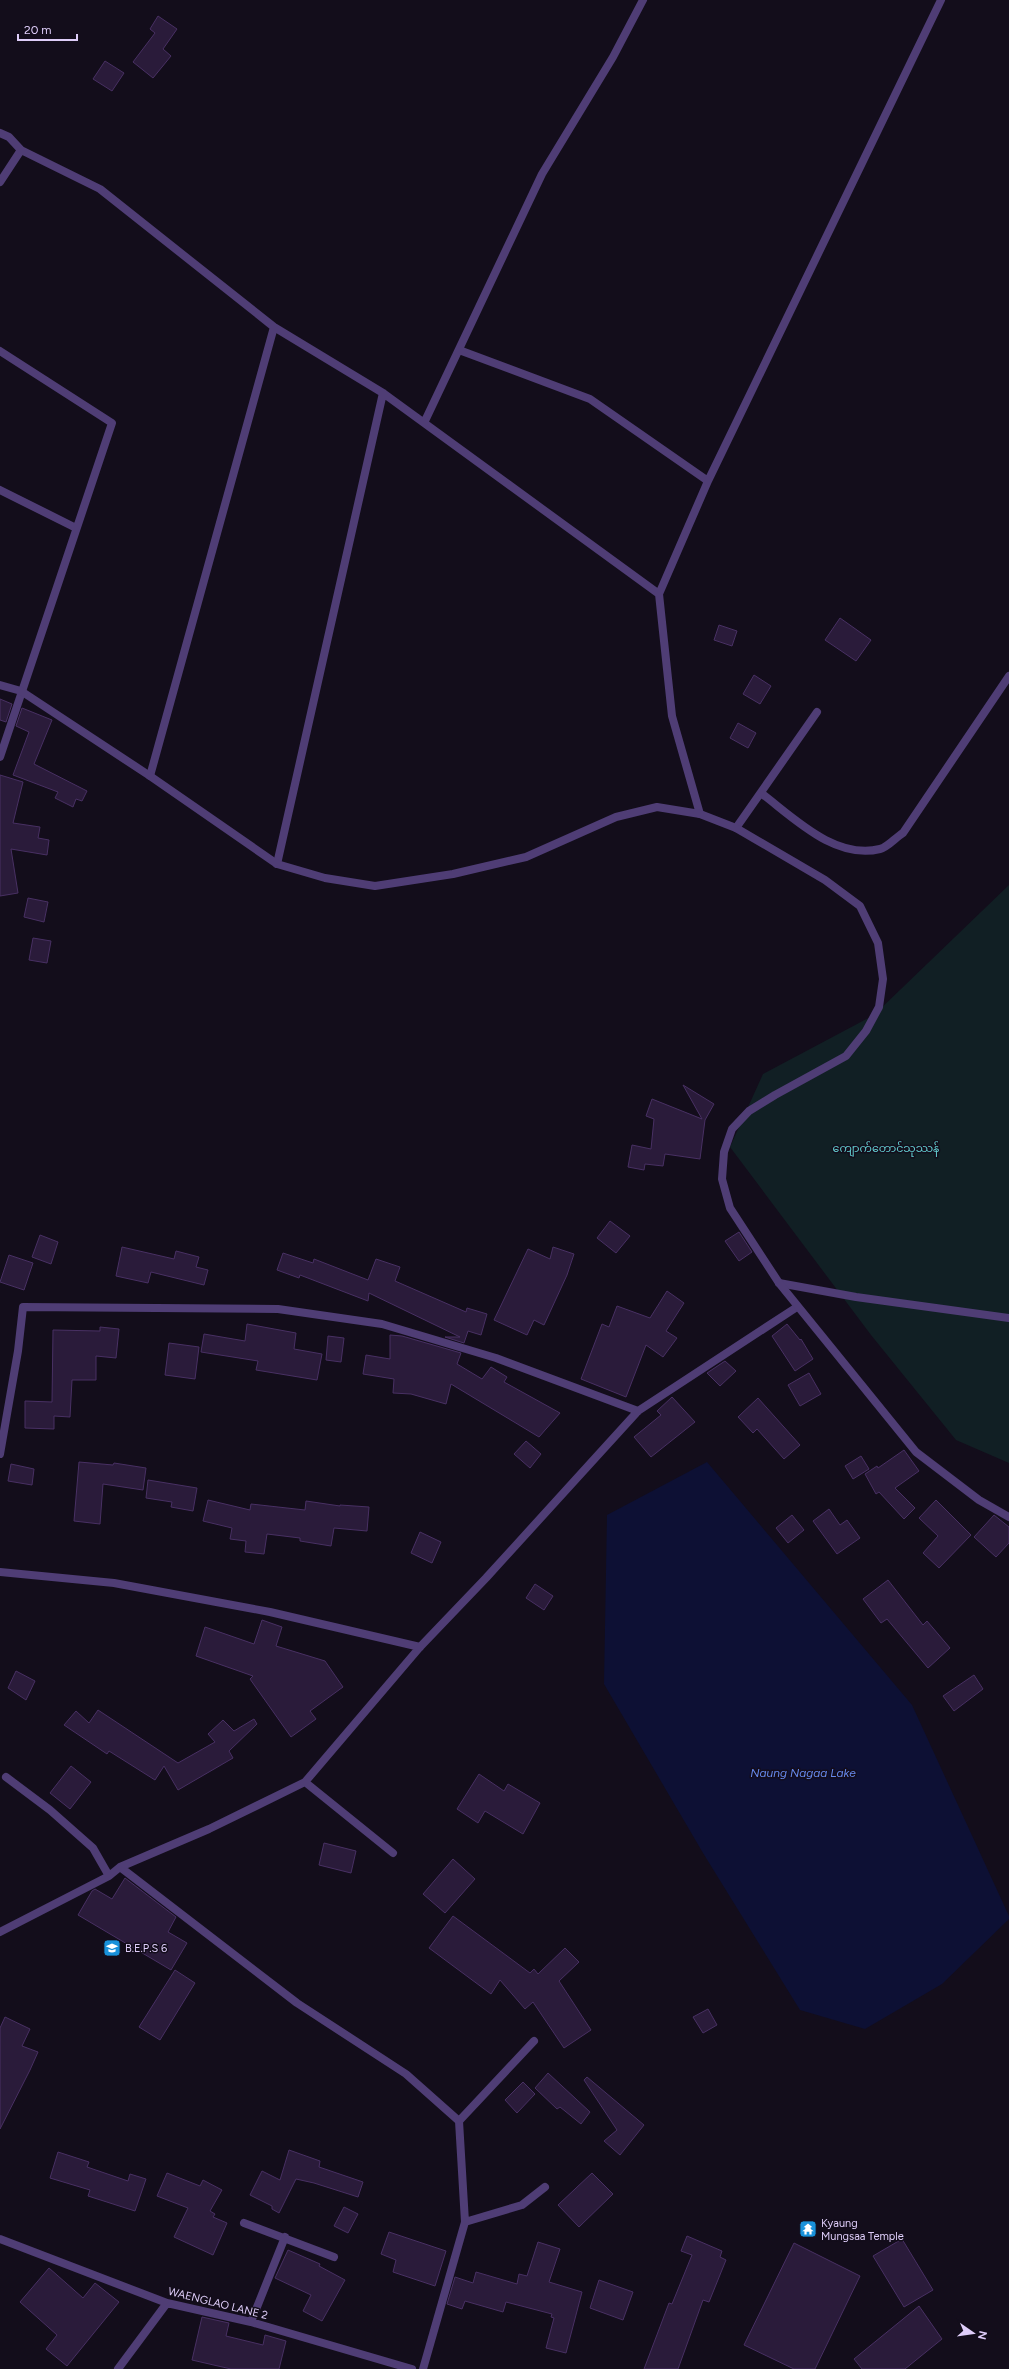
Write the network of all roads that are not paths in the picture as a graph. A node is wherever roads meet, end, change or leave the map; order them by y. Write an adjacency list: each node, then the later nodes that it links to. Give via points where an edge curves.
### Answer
1 (643, 0): 7 (street, via 613,57 542,174)
2 (941, 0): 11 (street)
3 (0, 133): 4 (street, via 9,137)
4 (21, 150): 5 (street); 6 (street, via 100,190)
5 (0, 182)
6 (274, 327): 9 (street); 20 (street)
7 (458, 350): 10 (street); 11 (street, via 590,399)
8 (0, 351): 13 (street, via 112,423)
9 (383, 393): 10 (street); 24 (street)
10 (424, 423): 14 (street)
11 (708, 481): 14 (street)
12 (0, 490): 13 (street)
13 (76, 528): 17 (street)
14 (659, 594): 22 (street, via 672,716)
15 (1009, 676): 21 (street, via 903,833 882,849 859,851 824,840)
16 (0, 686): 17 (street)
17 (21, 691): 19 (street); 20 (street)
18 (817, 712): 21 (street)
19 (0, 757)
20 (150, 776): 24 (street)
21 (761, 793): 23 (street)
22 (700, 814): 23 (street); 24 (street, via 657,807 616,817 526,857 454,874 376,886 325,878)
23 (736, 828): 25 (street, via 825,880 860,906 878,944 882,979 879,1007 866,1031 846,1056 749,1111 732,1129 724,1152 722,1179 730,1208)
24 (277, 864)
25 (779, 1283): 26 (street); 27 (street, via 864,1298)
26 (797, 1307): 28 (street); 30 (street, via 916,1452 979,1500)
27 (1009, 1318)
28 (638, 1410): 29 (street, via 496,1358 382,1324 278,1309 23,1307); 32 (street)
29 (0, 1454)
30 (1009, 1517)
31 (0, 1572): 32 (street, via 114,1582 270,1612)
32 (420, 1647): 34 (street)
33 (6, 1777): 37 (street, via 50,1810 93,1848)
34 (305, 1782): 35 (street); 36 (street, via 209,1829)
35 (393, 1853)
36 (120, 1867): 37 (street); 40 (street, via 297,2003 406,2074)
37 (109, 1876): 38 (street)
38 (0, 1932)
39 (534, 2041): 40 (street)
40 (459, 2121): 42 (street)
41 (545, 2187): 42 (street, via 522,2205)
42 (465, 2222): 51 (street)
43 (244, 2223): 44 (street)
44 (285, 2237): 46 (street); 48 (street)
45 (0, 2239): 47 (street, WAENGLAO LANE 2)
46 (334, 2257)
47 (167, 2303): 48 (street, WAENGLAO LANE 2); 49 (street)
48 (251, 2322): 50 (street, WAENGLAO LANE 2)
49 (118, 2369)
50 (412, 2369)
51 (423, 2369)

